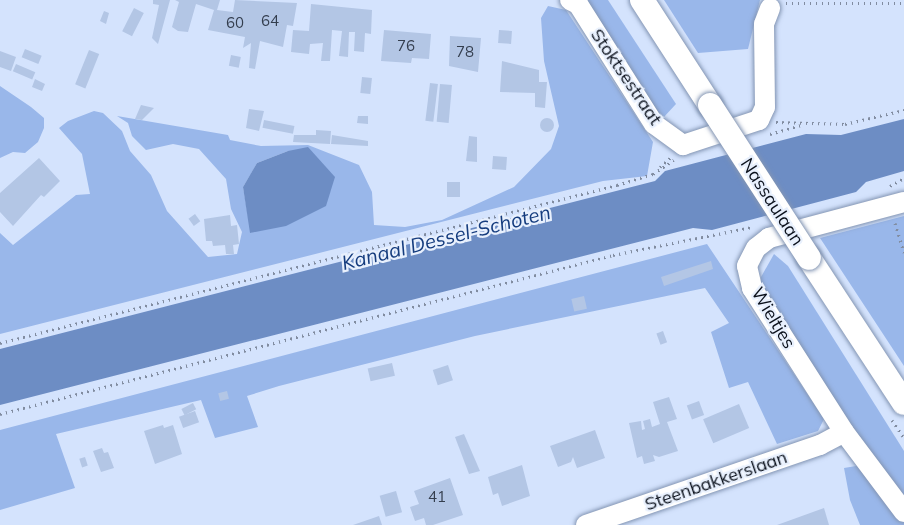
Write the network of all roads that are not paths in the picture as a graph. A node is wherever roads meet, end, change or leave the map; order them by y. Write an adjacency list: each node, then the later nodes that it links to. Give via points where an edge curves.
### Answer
1 (570, 0): 3 (street, Stoktsestraat, via 579,4 654,124 683,145 759,120 765,107 764,24)
2 (642, 0): 5 (main road, Nassaulaan, bridge)
3 (770, 8)
4 (897, 204): 6 (street, Wieltjes, via 769,238 756,248 747,266 752,288)
5 (904, 403)
6 (844, 432): 7 (street, Wieltjes); 8 (street, Steenbakkerslaan, via 820,446)
7 (904, 512)
8 (586, 525)

